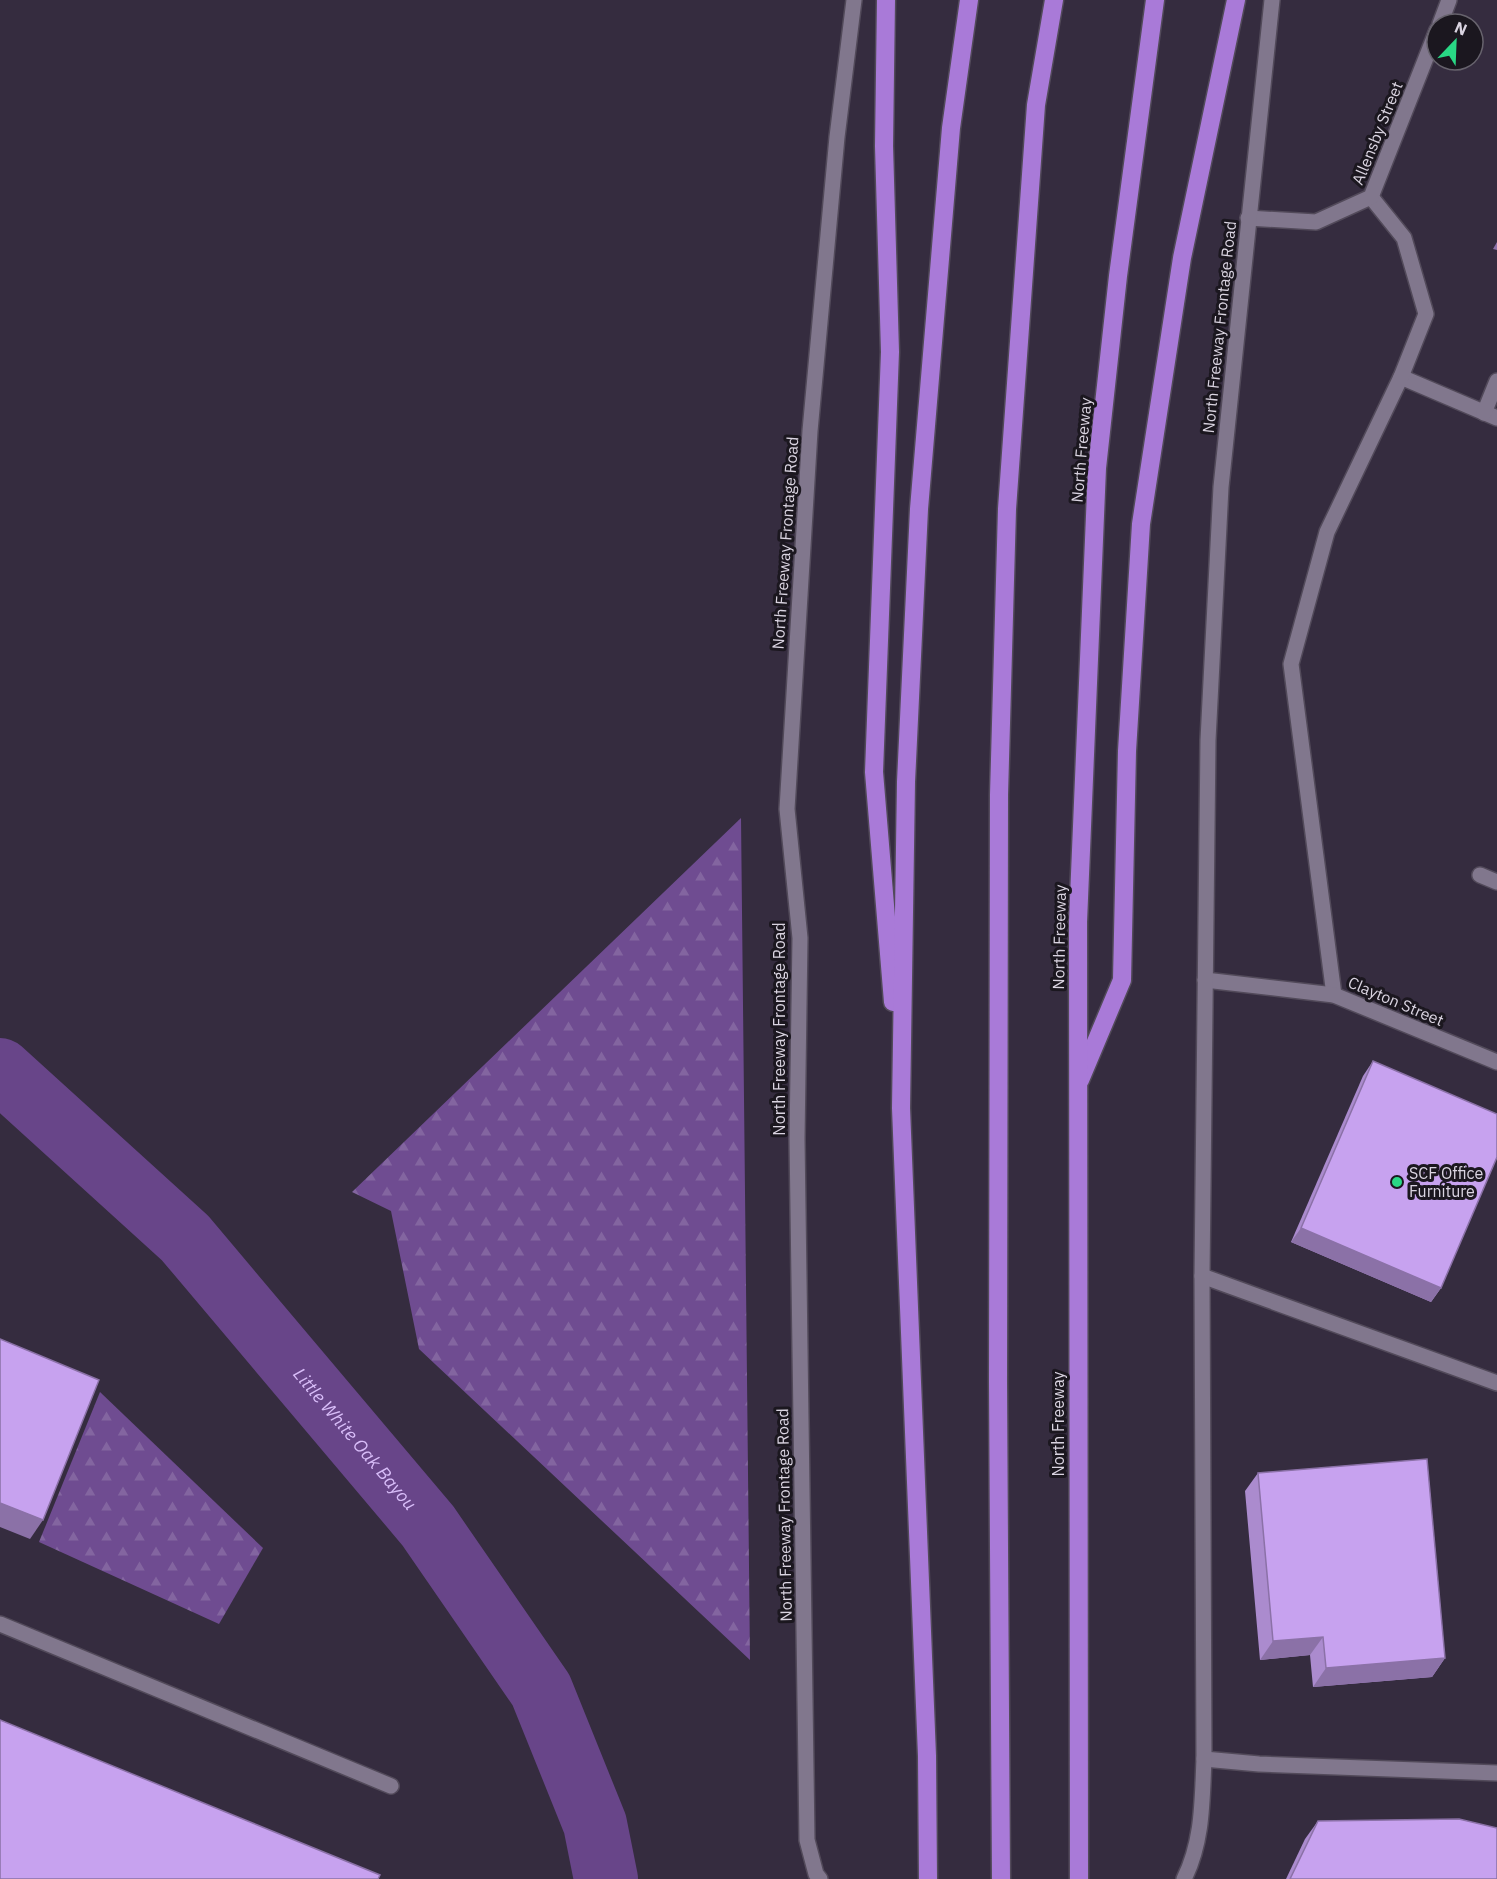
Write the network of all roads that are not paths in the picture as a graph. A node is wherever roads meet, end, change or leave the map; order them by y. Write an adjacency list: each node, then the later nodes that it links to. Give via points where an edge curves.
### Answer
1 (854, 0): 29 (street, North Freeway Frontage Road, via 837,136 810,431 787,809 800,938 797,1139 807,1840)
2 (886, 0): 22 (highway, via 884,146 890,352 874,772)
3 (969, 0): 22 (highway, via 951,128 919,509 906,782)
4 (1046, 0): 10 (highway)
5 (1054, 0): 10 (highway)
6 (1155, 0): 21 (highway, North Freeway, via 1118,276 1098,468 1078,922)
7 (1236, 0): 21 (highway, via 1182,258 1141,524 1127,751 1122,980)
8 (1272, 0): 12 (street, North Freeway Frontage Road)
9 (1425, 60): 11 (street, Allensby Street)
10 (1036, 105): 31 (highway, via 1007,509 999,795)
11 (1371, 197): 12 (street, Allensby Street, via 1316,222); 13 (street, via 1404,238 1426,314)
12 (1248, 218): 18 (street, North Freeway Frontage Road, via 1221,487 1208,740)
13 (1401, 377): 15 (street); 19 (street, via 1327,532 1291,664)
14 (1497, 381): 15 (street)
15 (1491, 416)
16 (1480, 875): 17 (street)
17 (1497, 882)
18 (1205, 980): 19 (street, Clayton Street); 23 (street, North Freeway Frontage Road)
19 (1334, 994): 20 (street, Clayton Street)
20 (1497, 1062)
21 (1076, 1090): 32 (highway, North Freeway)
22 (901, 1108): 30 (highway, via 927,1756)
23 (1202, 1276): 24 (street); 26 (street, North Freeway Frontage Road)
24 (1497, 1383)
25 (0, 1624): 28 (street)
26 (1204, 1759): 27 (street); 33 (street, North Freeway Frontage Road, via 1201,1830)
27 (1497, 1773)
28 (391, 1786)
29 (820, 1879)
30 (928, 1879)
31 (1001, 1879)
32 (1078, 1879)
33 (1184, 1879)

